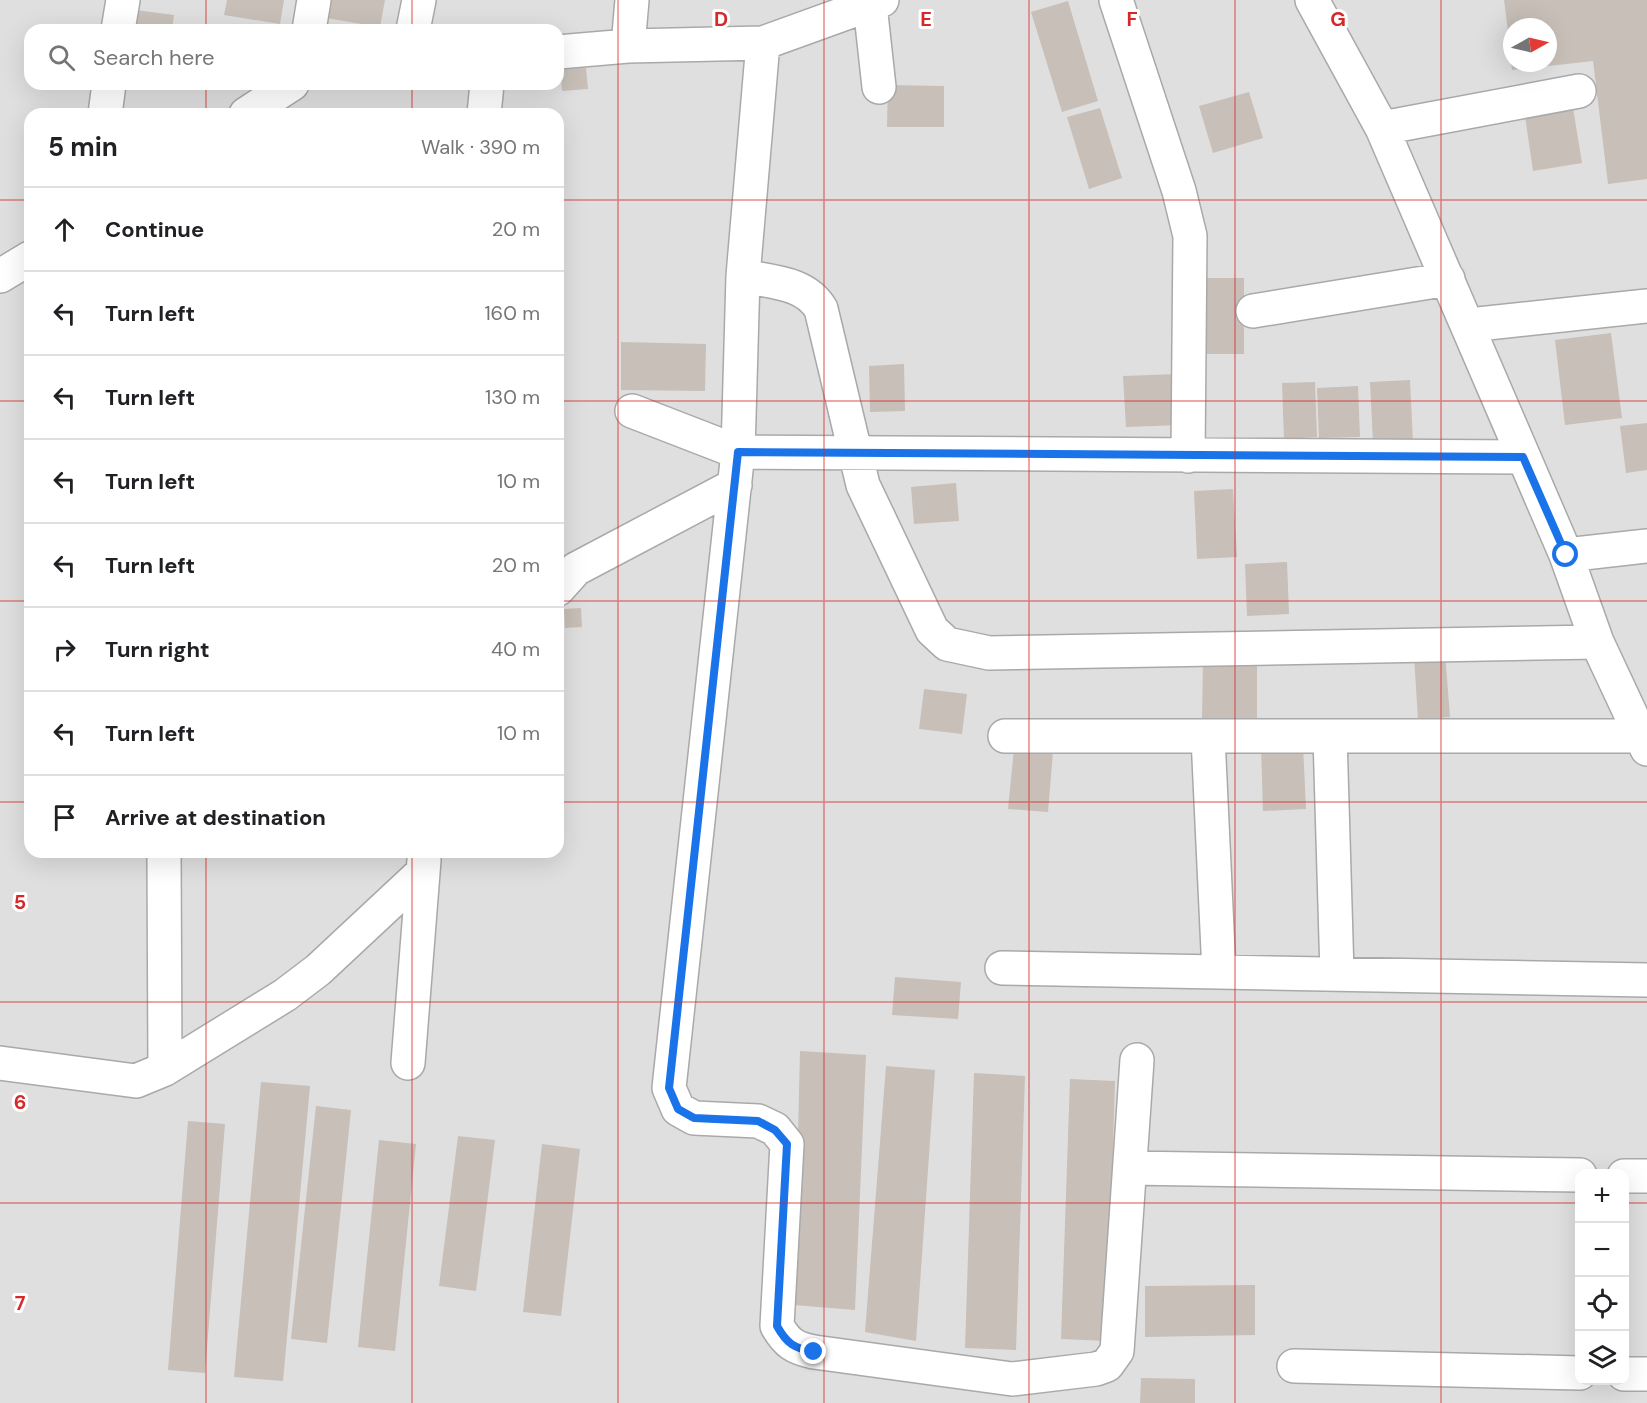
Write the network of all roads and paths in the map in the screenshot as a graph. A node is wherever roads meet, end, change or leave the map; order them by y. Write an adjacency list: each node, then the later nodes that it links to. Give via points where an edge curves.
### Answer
1 (123, 0): 8 (street)
2 (314, 0): 9 (street)
3 (419, 0): 10 (street)
4 (632, 0): 12 (street)
5 (1116, 0): 33 (street, via 1190,236)
6 (1312, 0): 22 (street)
7 (876, 2): 11 (street); 14 (street)
8 (119, 24)
9 (310, 24)
10 (414, 24)
11 (763, 43): 12 (street); 25 (street)
12 (628, 46): 13 (street)
13 (564, 51)
14 (879, 87)
15 (109, 90): 19 (street)
16 (282, 90): 20 (street)
17 (486, 90): 21 (street)
18 (1579, 91): 22 (street)
19 (106, 108)
20 (255, 108)
21 (485, 108)
22 (1382, 128): 26 (street)
23 (24, 262): 24 (street)
24 (0, 276)
25 (743, 276): 31 (street); 32 (street, via 803,289 814,297 821,309)
26 (1448, 279): 28 (street); 29 (street)
27 (1647, 306): 29 (street)
28 (1253, 311)
29 (1469, 325): 34 (street)
30 (632, 411): 31 (street)
31 (738, 452): 32 (street); 35 (street)
32 (855, 454): 33 (street); 39 (street, via 863,485 932,630 946,644 967,650 989,653)
33 (1188, 456): 34 (street)
34 (1523, 457): 37 (street)
35 (735, 484): 38 (street, via 576,569); 62 (street, via 669,1088 678,1109 694,1118 758,1121 775,1130 787,1144 777,1326 786,1342 795,1348)
36 (1647, 546): 37 (street)
37 (1566, 555): 39 (street)
38 (564, 582)
39 (1597, 642): 43 (street)
40 (1005, 736): 42 (street)
41 (1330, 736): 42 (street); 43 (street); 48 (street)
42 (1208, 737): 47 (street)
43 (1645, 741)
44 (164, 858): 53 (street)
45 (424, 862): 52 (street); 53 (street, via 310,976)
46 (1002, 968): 47 (street)
47 (1219, 972): 48 (street)
48 (1337, 974): 49 (street)
49 (1647, 980)
50 (1137, 1060): 54 (street)
51 (0, 1063): 53 (street, via 136,1081)
52 (408, 1063)
53 (165, 1069)
54 (1130, 1168): 55 (street); 62 (street, via 1117,1351 1107,1365)
55 (1575, 1175)
56 (1629, 1176): 57 (street)
57 (1647, 1176)
58 (1294, 1366): 59 (street)
59 (1575, 1373)
60 (1629, 1374): 61 (street)
61 (1647, 1374)
62 (1009, 1391)

